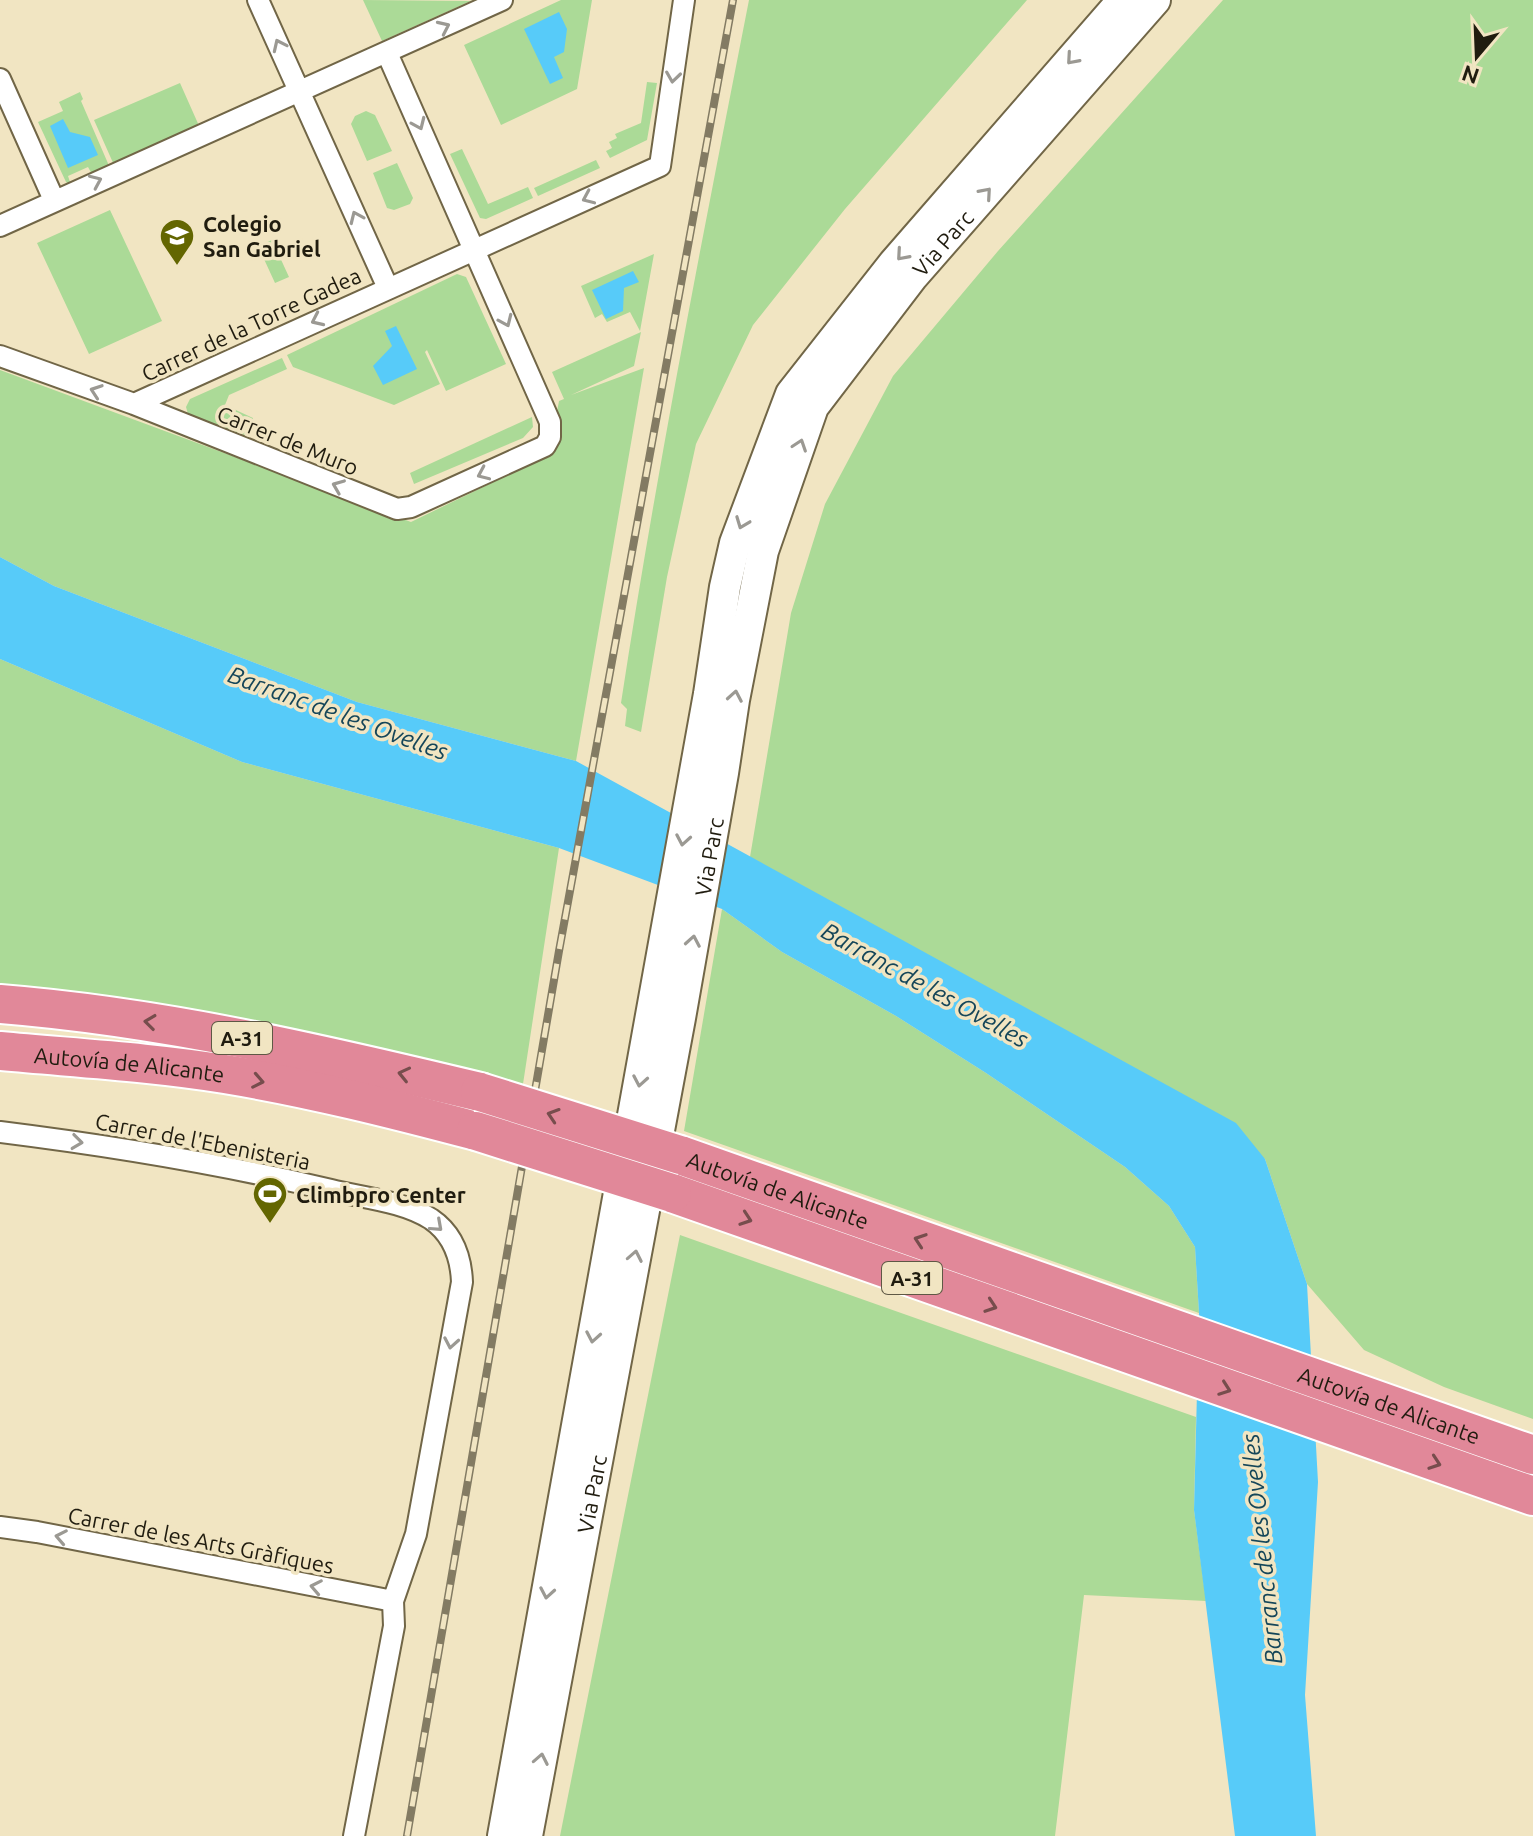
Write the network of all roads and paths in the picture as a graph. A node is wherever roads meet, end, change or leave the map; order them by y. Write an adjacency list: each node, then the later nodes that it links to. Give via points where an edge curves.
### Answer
1 (258, 0): 8 (street, one-way to 1)
2 (502, 0): 6 (street, one-way to 2)
3 (684, 0): 11 (street, Carrer de la Torre Gadea, one-way to 11, via 660,166)
4 (1123, 0): 15 (main road, Via Parc, one-way to 15, via 894,263 791,394 735,543 725,587)
5 (1155, 0): 15 (main road, Via Parc, one-way to 5, via 734,700 763,551 813,407 913,276)
6 (387, 53): 8 (street); 11 (street, one-way to 11)
7 (0, 79): 9 (street)
8 (300, 91): 9 (street, one-way to 8); 12 (street, one-way to 8)
9 (54, 200): 10 (street)
10 (0, 226)
11 (475, 250): 12 (street, Carrer de la Torre Gadea); 14 (street, Carrer de Muro, one-way to 14, via 550,422 550,437 545,446 411,507 397,509)
12 (388, 288): 14 (street, Carrer de la Torre Gadea, one-way to 14)
13 (0, 356): 14 (street, Carrer de Muro, one-way to 13)
14 (134, 404)
15 (710, 768): 17 (main road, Via Parc)
16 (0, 1004): 20 (highway, Autovía de Alicante / A-31, one-way to 16, bridge, via 680,1155 480,1092 302,1049 161,1023)
17 (667, 1011): 25 (main road, Via Parc, one-way to 25); 26 (main road, Via Parc, one-way to 17)
18 (0, 1051): 21 (highway, Autovía de Alicante / A-31, one-way to 21, bridge, via 224,1074 476,1131 672,1193)
19 (0, 1132): 23 (street, Carrer de l'Ebenisteria, one-way to 23, via 246,1170 397,1206 442,1228 455,1246 462,1282 416,1534)
20 (1533, 1455)
21 (1533, 1496)
22 (0, 1527): 23 (street, Carrer de les Arts Gràfiques, one-way to 22)
23 (393, 1601): 24 (street, via 394,1626)
24 (354, 1836)
25 (503, 1836)
26 (527, 1836)

